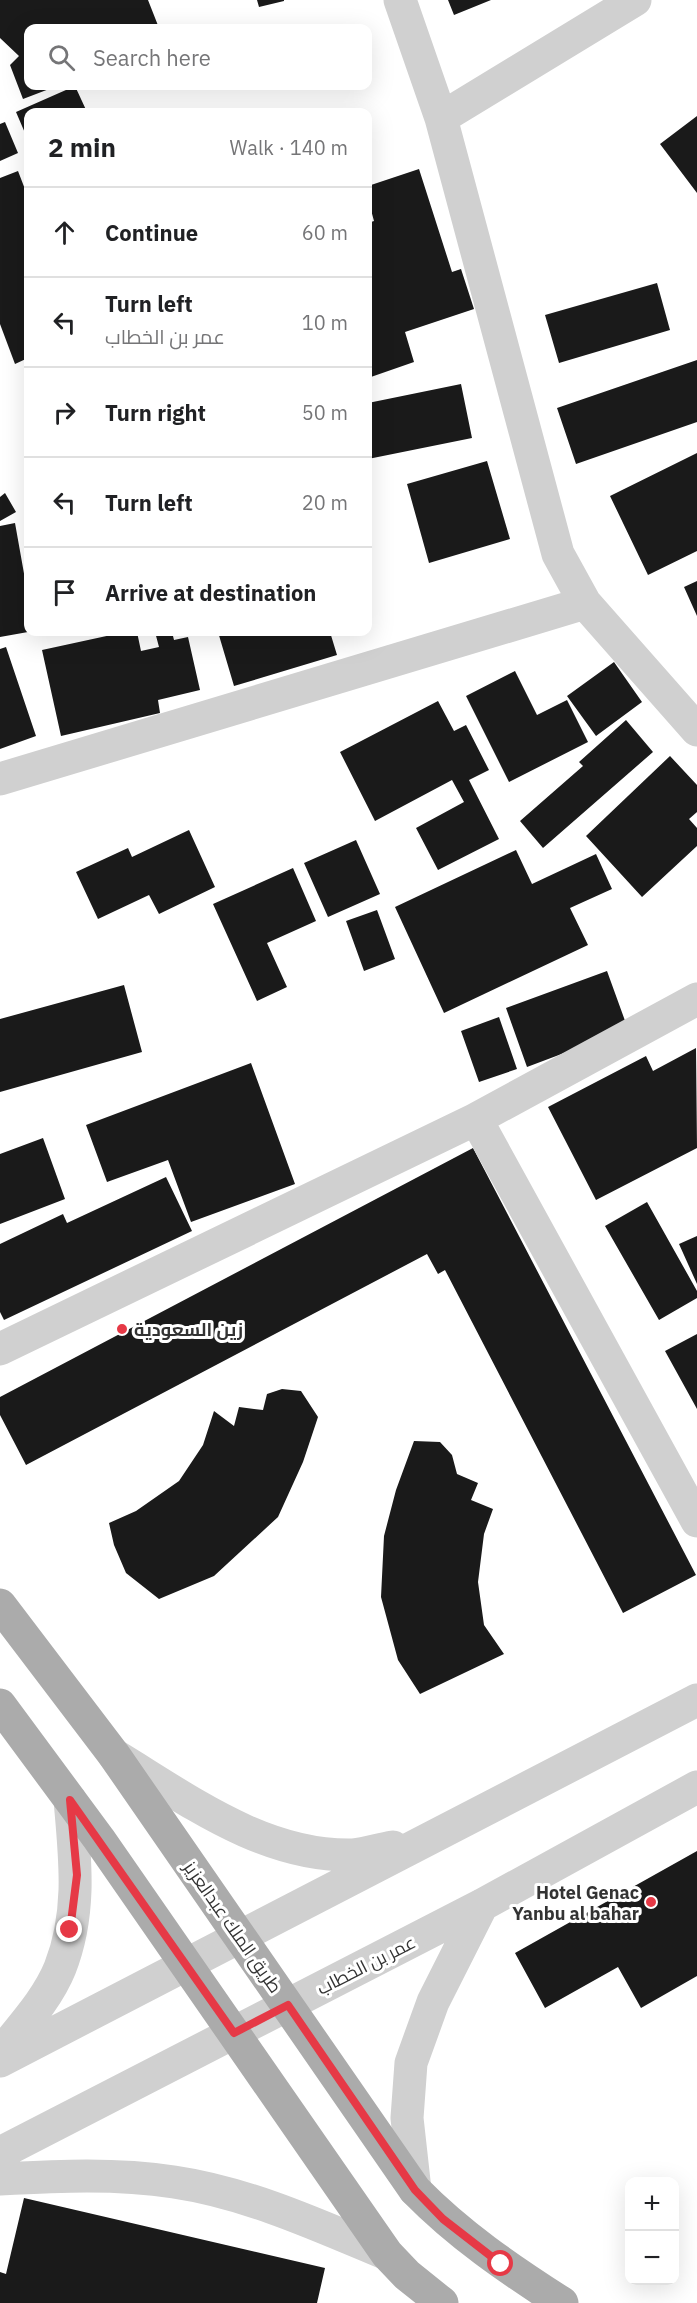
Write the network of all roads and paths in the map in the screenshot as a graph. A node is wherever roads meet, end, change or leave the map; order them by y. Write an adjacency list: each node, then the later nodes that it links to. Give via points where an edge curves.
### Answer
1 (400, 0): 3 (street)
2 (635, 0): 3 (street)
3 (441, 118): 4 (street, via 558,554)
4 (585, 603): 5 (street); 6 (street)
5 (697, 730)
6 (0, 779)
7 (697, 999): 8 (street)
8 (476, 1119): 9 (street); 10 (street)
9 (0, 1349)
10 (697, 1521)
11 (0, 1605): 14 (main road, طريق الملك عبدالعزيز)
12 (697, 1700): 17 (street)
13 (0, 1705): 16 (main road)
14 (114, 1755): 17 (street, via 218,1818 268,1841 316,1852 354,1855); 19 (main road, طريق الملك عبدالعزيز)
15 (697, 1787): 18 (street, عمر بن الخطاب)
16 (70, 1800): 20 (main road); 23 (street, via 77,1875 70,1930 59,1968 38,2006)
17 (427, 1839): 19 (street)
18 (482, 1905): 21 (street, عمر بن الخطاب); 27 (street, via 433,2002 411,2063 407,2118)
19 (240, 1936): 20 (street); 21 (main road, طريق الملك عبدالعزيز)
20 (186, 1964): 22 (main road); 24 (street)
21 (288, 2005): 22 (street, عمر بن الخطاب); 27 (main road, طريق الملك عبدالعزيز)
22 (234, 2033): 25 (street, عمر بن الخطاب); 28 (main road)
23 (0, 2054)
24 (0, 2061)
25 (0, 2153)
26 (0, 2179): 28 (street, via 131,2177 176,2182 268,2206)
27 (415, 2190): 30 (main road, طريق الملك عبدالعزيز, via 443,2219 501,2264)
28 (387, 2254): 29 (main road)
29 (442, 2303)
30 (562, 2303)

